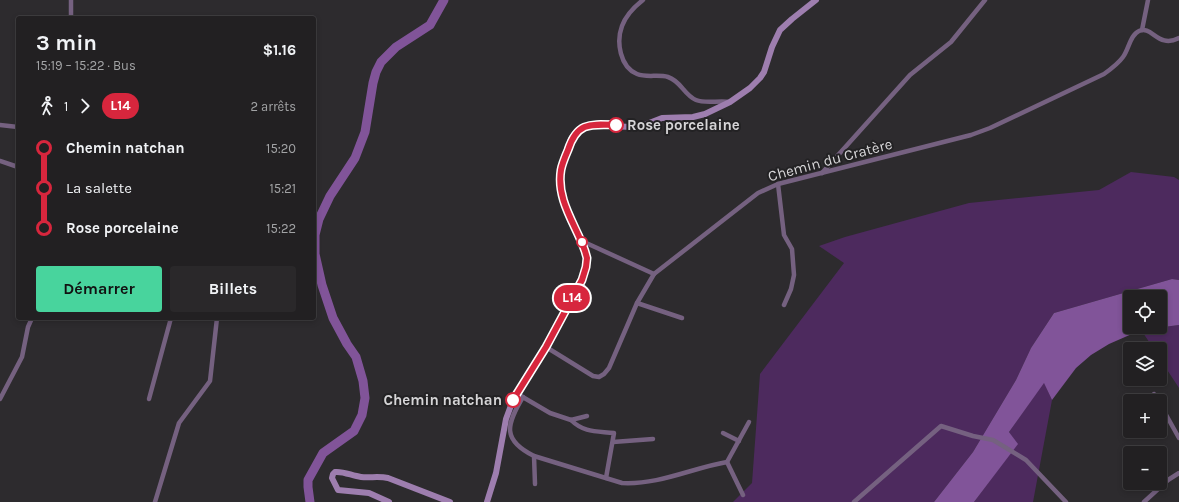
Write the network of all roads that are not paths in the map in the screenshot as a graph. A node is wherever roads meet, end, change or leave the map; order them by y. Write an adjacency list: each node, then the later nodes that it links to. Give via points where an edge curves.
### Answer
1 (71, 0): 6 (street)
2 (643, 0): 9 (street, via 628,14 622,26 619,37 621,56 625,65 638,75 668,77 679,83 689,96 697,100)
3 (816, 0): 9 (street, via 780,30 760,78)
4 (985, 0): 14 (street, via 951,42 910,75)
5 (1148, 0): 7 (street)
6 (70, 16)
7 (1142, 30): 8 (street, via 1164,41 1172,42); 14 (street, Chemin du Cratère, via 1133,36 1124,55 1104,74 990,128 953,140)
8 (1179, 38)
9 (730, 102): 16 (street, via 693,117 662,118 639,126 591,124 575,134 561,170 560,181 566,210)
10 (0, 125): 11 (street)
11 (16, 127)
12 (0, 161): 13 (street)
13 (16, 166)
14 (822, 173): 15 (street, Chemin du Cratère)
15 (778, 184): 17 (street, Chemin du Cratère, via 758,193); 19 (street, via 784,235 792,249 794,275)
16 (582, 243): 17 (street); 24 (street, via 587,258 582,280)
17 (654, 274): 18 (street, Chemin du Cratère)
18 (638, 303): 20 (street); 24 (street, Chemin du Cratère, via 612,363 599,377 593,376)
19 (784, 306)
20 (682, 318)
21 (31, 320): 27 (street, via 22,357)
22 (170, 320): 28 (street)
23 (217, 320): 44 (street, via 210,381 179,423)
24 (546, 347): 25 (street)
25 (517, 393): 26 (street); 47 (street, via 506,419 496,473)
26 (523, 397): 31 (street, via 550,413); 38 (street, via 510,423 512,438 523,451)
27 (0, 399)
28 (149, 399)
29 (587, 416): 31 (street)
30 (1167, 417): 34 (street)
31 (571, 420): 37 (street, via 585,430 614,433)
32 (749, 422): 36 (street)
33 (723, 433): 36 (street)
34 (1179, 438)
35 (653, 439): 37 (street)
36 (739, 441): 39 (street)
37 (612, 442): 41 (street)
38 (534, 456): 41 (street); 42 (street)
39 (727, 462): 41 (street, via 653,482 622,483); 43 (street)
40 (1179, 473): 50 (street)
41 (606, 478)
42 (535, 484)
43 (743, 495)
44 (155, 502)
45 (390, 502): 46 (street, via 369,494 338,490 332,474 339,471 358,477 388,478)
46 (450, 502)
47 (487, 502)
48 (854, 502): 49 (street, via 941,426 994,440 1026,460)
49 (1066, 502)
50 (1144, 502)

